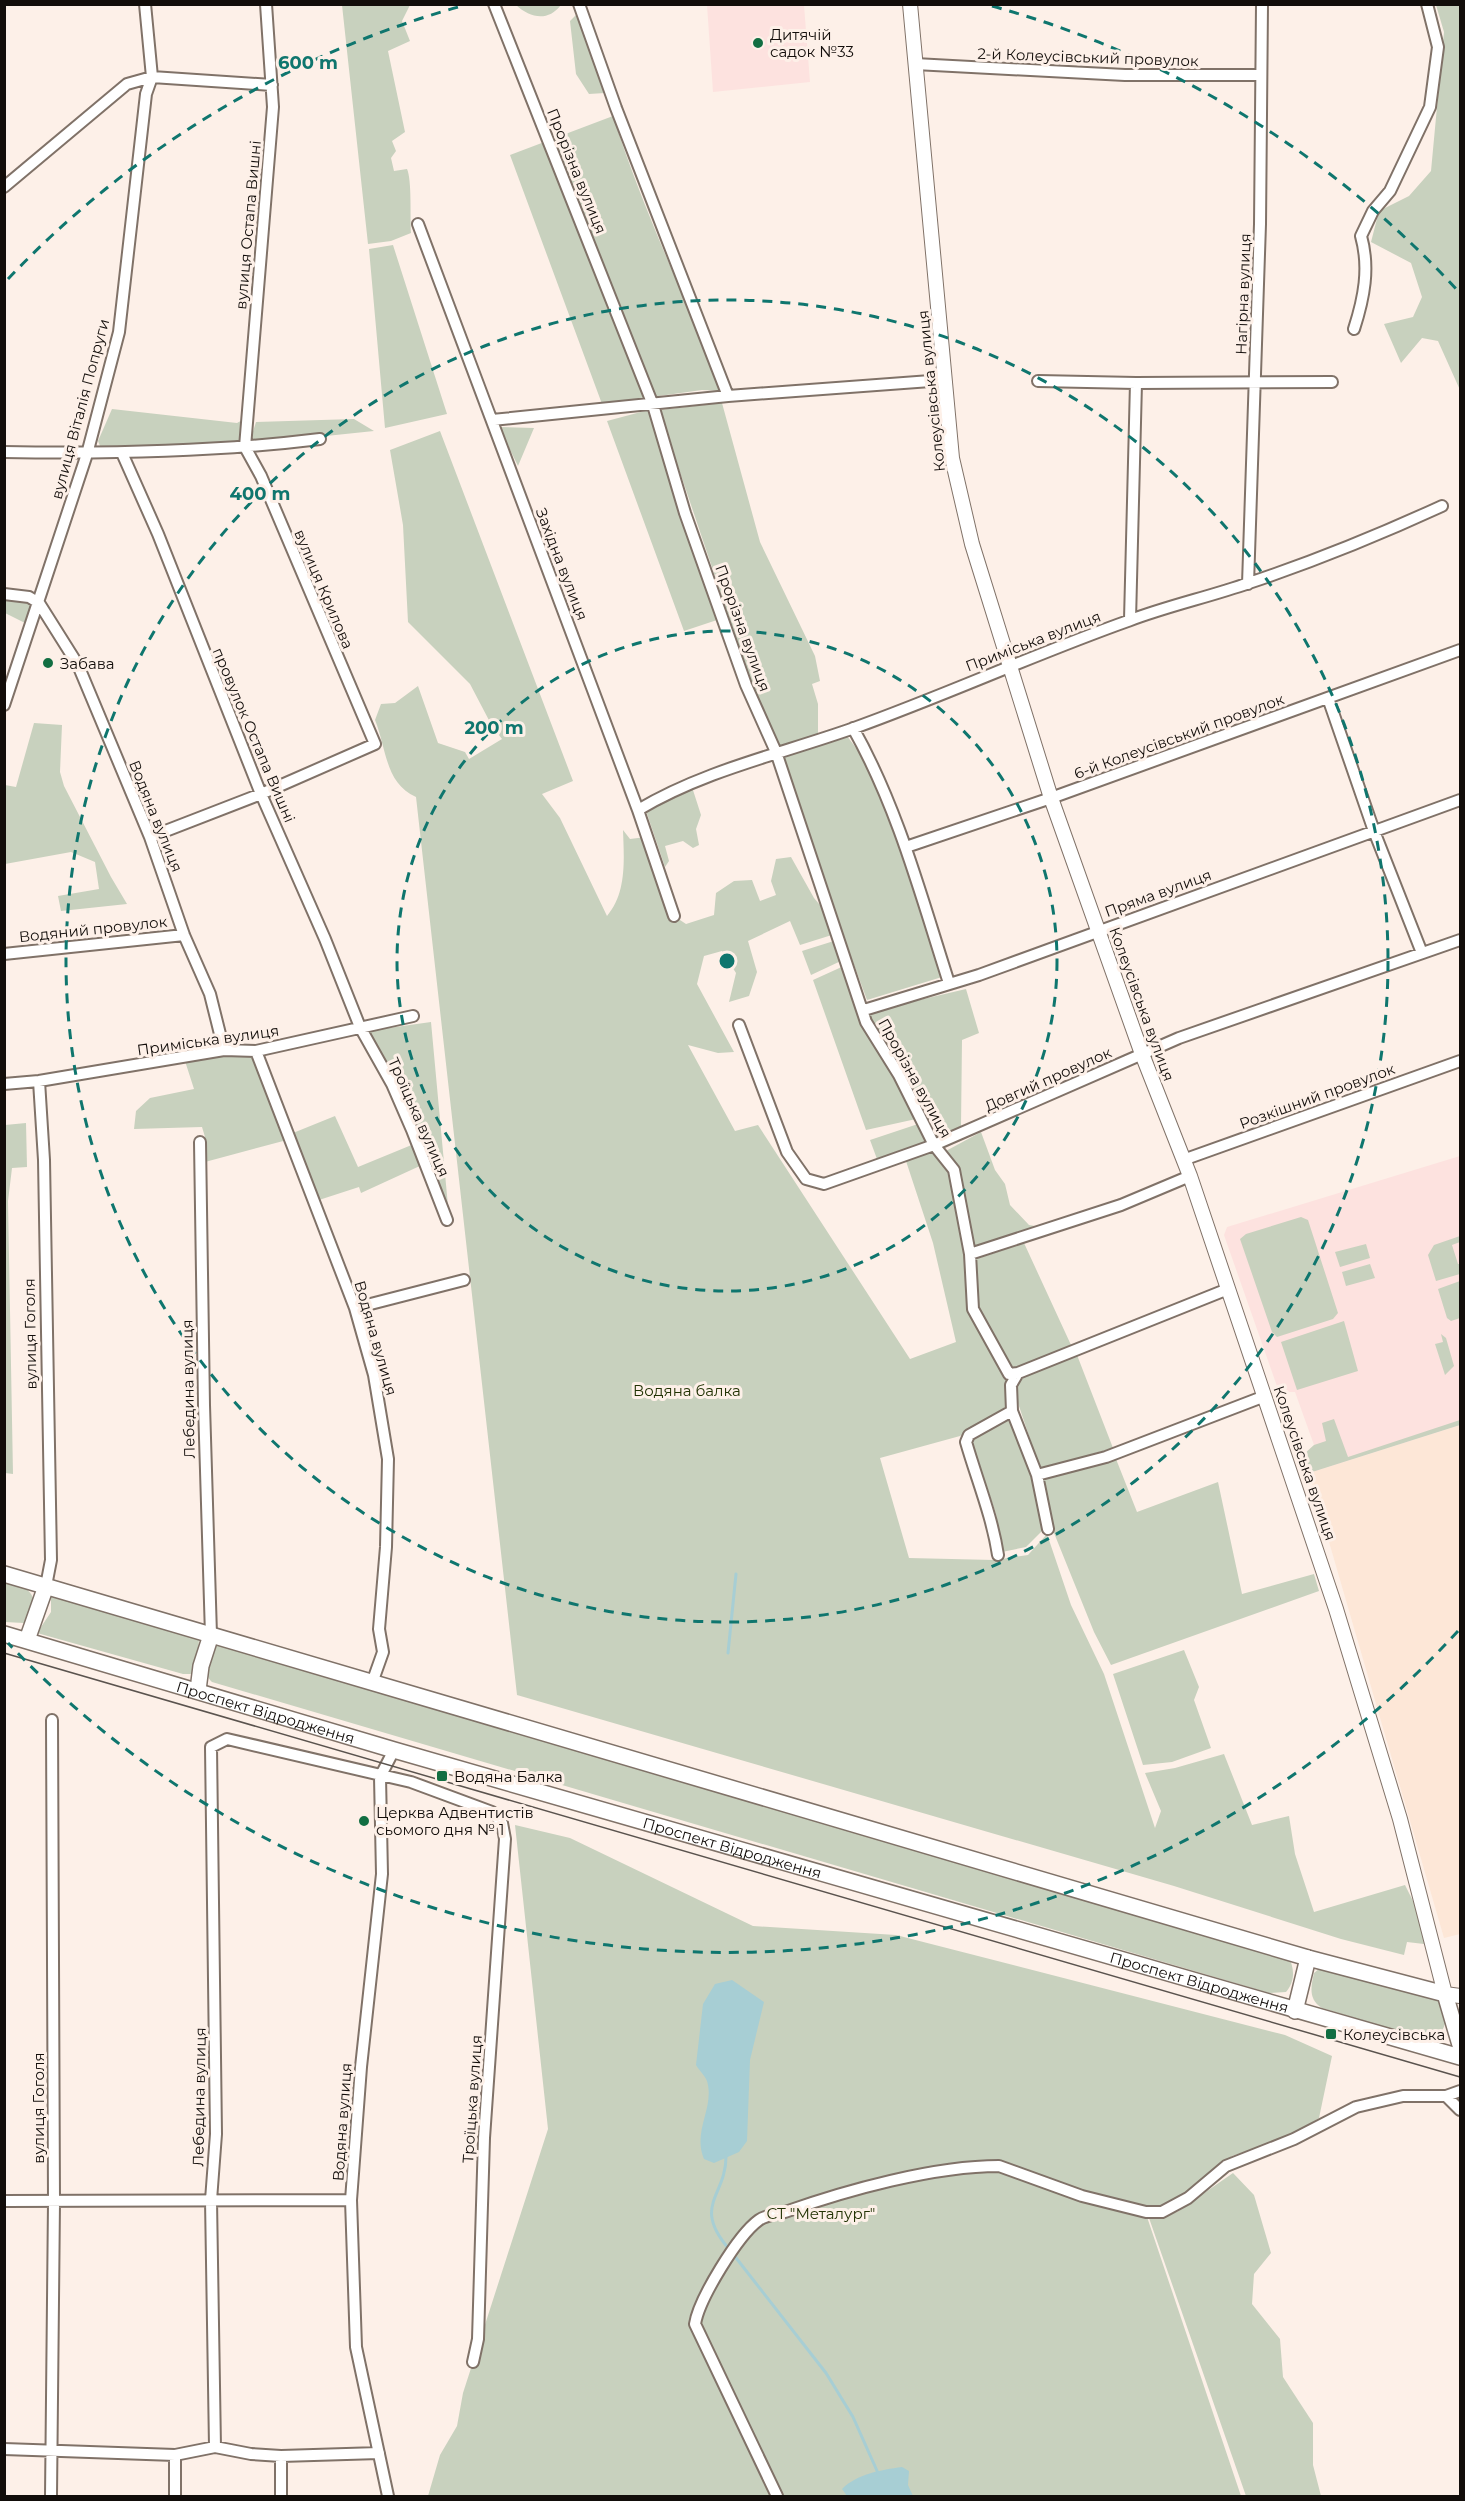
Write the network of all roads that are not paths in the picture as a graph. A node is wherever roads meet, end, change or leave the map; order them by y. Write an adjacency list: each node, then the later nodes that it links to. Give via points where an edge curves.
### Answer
1 (145, 4): 10 (street, вулиця Віталія Попруги)
2 (266, 4): 11 (street, вулиця Остапа Вишні)
3 (494, 4): 21 (street, Прорізна вулиця)
4 (579, 4): 20 (street)
5 (910, 4): 8 (street, Колеусівська вулиця)
6 (1427, 4): 14 (street, via 1438,47 1430,107 1390,191 1373,211 1361,236 1366,255 1365,289)
7 (1262, 5): 9 (street, Нагірна вулиця)
8 (915, 64): 9 (street, 2-й Колеусівський провулок, via 1125,75); 15 (street, Колеусівська вулиця)
9 (1260, 75): 17 (street, Нагірна вулиця)
10 (152, 77): 11 (street); 12 (street, via 127,84); 27 (street, вулиця Віталія Попруги, via 146,94 119,332)
11 (272, 85): 24 (street, вулиця Остапа Вишні)
12 (4, 187)
13 (418, 224): 22 (street, Західна вулиця)
14 (1354, 329)
15 (944, 380): 20 (street); 34 (street, Колеусівська вулиця, via 952,458 969,535)
16 (1038, 381): 19 (street)
17 (1256, 382): 18 (street); 19 (street); 29 (street, Нагірна вулиця)
18 (1332, 382)
19 (1136, 384): 32 (street)
20 (728, 396): 21 (street)
21 (653, 405): 22 (street); 38 (street, Прорізна вулиця, via 685,513 742,675)
22 (492, 420): 42 (street, Західна вулиця)
23 (320, 439): 24 (street)
24 (245, 447): 26 (street); 39 (street, вулиця Крилова, via 261,476 375,744)
25 (4, 452): 27 (street)
26 (122, 453): 27 (street); 39 (street, провулок Остапа Вишні)
27 (87, 454): 31 (street, вулиця Віталія Попруги)
28 (1442, 506): 29 (street, Приміська вулиця, via 1362,543)
29 (1248, 584): 32 (street, Приміська вулиця)
30 (4, 594): 31 (street, via 29,597)
31 (39, 603): 36 (street, вулиця Віталія Попруги); 44 (street, Водяна вулиця, via 78,665)
32 (1130, 620): 34 (street, Приміська вулиця)
33 (1461, 650): 35 (street, 6-й Колеусівський провулок)
34 (1009, 664): 37 (street, Приміська вулиця); 40 (street, Колеусівська вулиця)
35 (1328, 698): 40 (street, 6-й Колеусівський провулок); 43 (street)
36 (4, 705)
37 (853, 729): 38 (street, Приміська вулиця); 45 (street, via 877,771)
38 (776, 752): 42 (street, Приміська вулиця, via 686,784); 53 (street, Прорізна вулиця)
39 (261, 794): 44 (street); 56 (street, провулок Остапа Вишні)
40 (1051, 798): 45 (street, 6-й Колеусівський провулок); 47 (street, Колеусівська вулиця)
41 (1461, 800): 43 (street, Пряма вулиця)
42 (638, 810): 46 (street, Західна вулиця)
43 (1374, 831): 47 (street, Пряма вулиця); 50 (street)
44 (150, 837): 48 (street, Водяна вулиця)
45 (906, 846): 52 (street)
46 (674, 916)
47 (1098, 931): 52 (street, Пряма вулиця, via 980,975); 59 (street, Колеусівська вулиця)
48 (184, 935): 51 (street, Водяний провулок); 57 (street, Водяна вулиця, via 210,994)
49 (1461, 940): 50 (street, Довгий провулок)
50 (1422, 953): 59 (street, Довгий провулок)
51 (4, 954)
52 (949, 982): 53 (street, Пряма вулиця)
53 (864, 1010): 64 (street, Прорізна вулиця, via 866,1023 899,1075)
54 (413, 1016): 56 (street, Приміська вулиця)
55 (739, 1025): 64 (street, Довгий провулок, via 788,1152 806,1179 824,1184)
56 (360, 1027): 58 (street, Приміська вулиця); 67 (street, Троїцька вулиця, via 392,1084)
57 (224, 1050): 58 (street, Приміська вулиця); 61 (street, Приміська вулиця)
58 (256, 1051): 71 (street, Водяна вулиця)
59 (1142, 1054): 64 (street, Довгий провулок); 65 (street, Колеусівська вулиця)
60 (1461, 1061): 65 (street, Розкішний провулок)
61 (39, 1081): 62 (street, Приміська вулиця); 79 (street, вулиця Гоголя, via 51,1560)
62 (4, 1083)
63 (200, 1142): 81 (street, Лебедина вулиця)
64 (934, 1145): 68 (street, Прорізна вулиця, via 954,1170)
65 (1183, 1160): 66 (street, Колеусівська вулиця)
66 (1190, 1176): 68 (street, via 1121,1205); 70 (street, Колеусівська вулиця)
67 (447, 1220)
68 (970, 1254): 72 (street, Прорізна вулиця, via 973,1309 1009,1374)
69 (464, 1280): 71 (street)
70 (1228, 1289): 72 (street); 73 (street, Колеусівська вулиця)
71 (355, 1308): 83 (street, Водяна вулиця, via 374,1375 388,1459 379,1629 383,1652)
72 (1018, 1373): 74 (street, via 1011,1385)
73 (1265, 1396): 75 (street, via 1106,1457); 89 (street, Колеусівська вулиця, via 1336,1609)
74 (1012, 1411): 75 (street); 77 (street, via 969,1436 966,1442)
75 (1037, 1475): 76 (street)
76 (1048, 1529)
77 (998, 1555)
78 (4, 1574): 79 (main road)
79 (46, 1586): 81 (main road); 82 (main road)
80 (4, 1634): 82 (main road, Проспект Відродження)
81 (211, 1635): 83 (main road); 84 (main road)
82 (27, 1640): 84 (main road, Проспект Відродження)
83 (372, 1683): 88 (main road)
84 (198, 1690): 86 (main road, Проспект Відродження)
85 (52, 1720): 99 (street, вулиця Гоголя)
86 (394, 1750): 87 (street, Водяна вулиця); 90 (main road, Проспект Відродження)
87 (380, 1777): 96 (street, Лебедина вулиця, via 227,1739 210,1747 216,2134); 97 (street, Водяна вулиця, via 382,1874); 100 (street, Троїцька вулиця, via 411,1782 492,1812 502,1823 505,1839 484,2138 478,2339)
88 (1308, 1958): 89 (main road); 90 (main road)
89 (1453, 1995): 91 (main road)
90 (1295, 2011): 92 (main road, Проспект Відродження)
91 (1461, 2045)
92 (1461, 2057)
93 (1461, 2091): 94 (street)
94 (1446, 2096): 95 (street); 111 (street, via 1403,2096 1356,2107 1294,2139 1226,2166 1188,2198 1162,2212 1146,2212 1082,2196 999,2166 989,2166 910,2178 761,2218 713,2279 695,2324)
95 (1461, 2110)
96 (211, 2200): 97 (street); 99 (street); 101 (street, Лебедина вулиця)
97 (351, 2200): 104 (street, Водяна вулиця, via 356,2347)
98 (4, 2201): 99 (street)
99 (54, 2202): 103 (street, вулиця Гоголя)
100 (473, 2362)
101 (215, 2447): 105 (street); 106 (street)
102 (4, 2449): 103 (street)
103 (52, 2449): 105 (street); 107 (street, вулиця Гоголя)
104 (379, 2453): 106 (street); 110 (street, Водяна вулиця)
105 (175, 2455): 108 (street)
106 (281, 2456): 109 (street)
107 (51, 2496)
108 (175, 2496)
109 (280, 2496)
110 (388, 2496)
111 (777, 2496)

